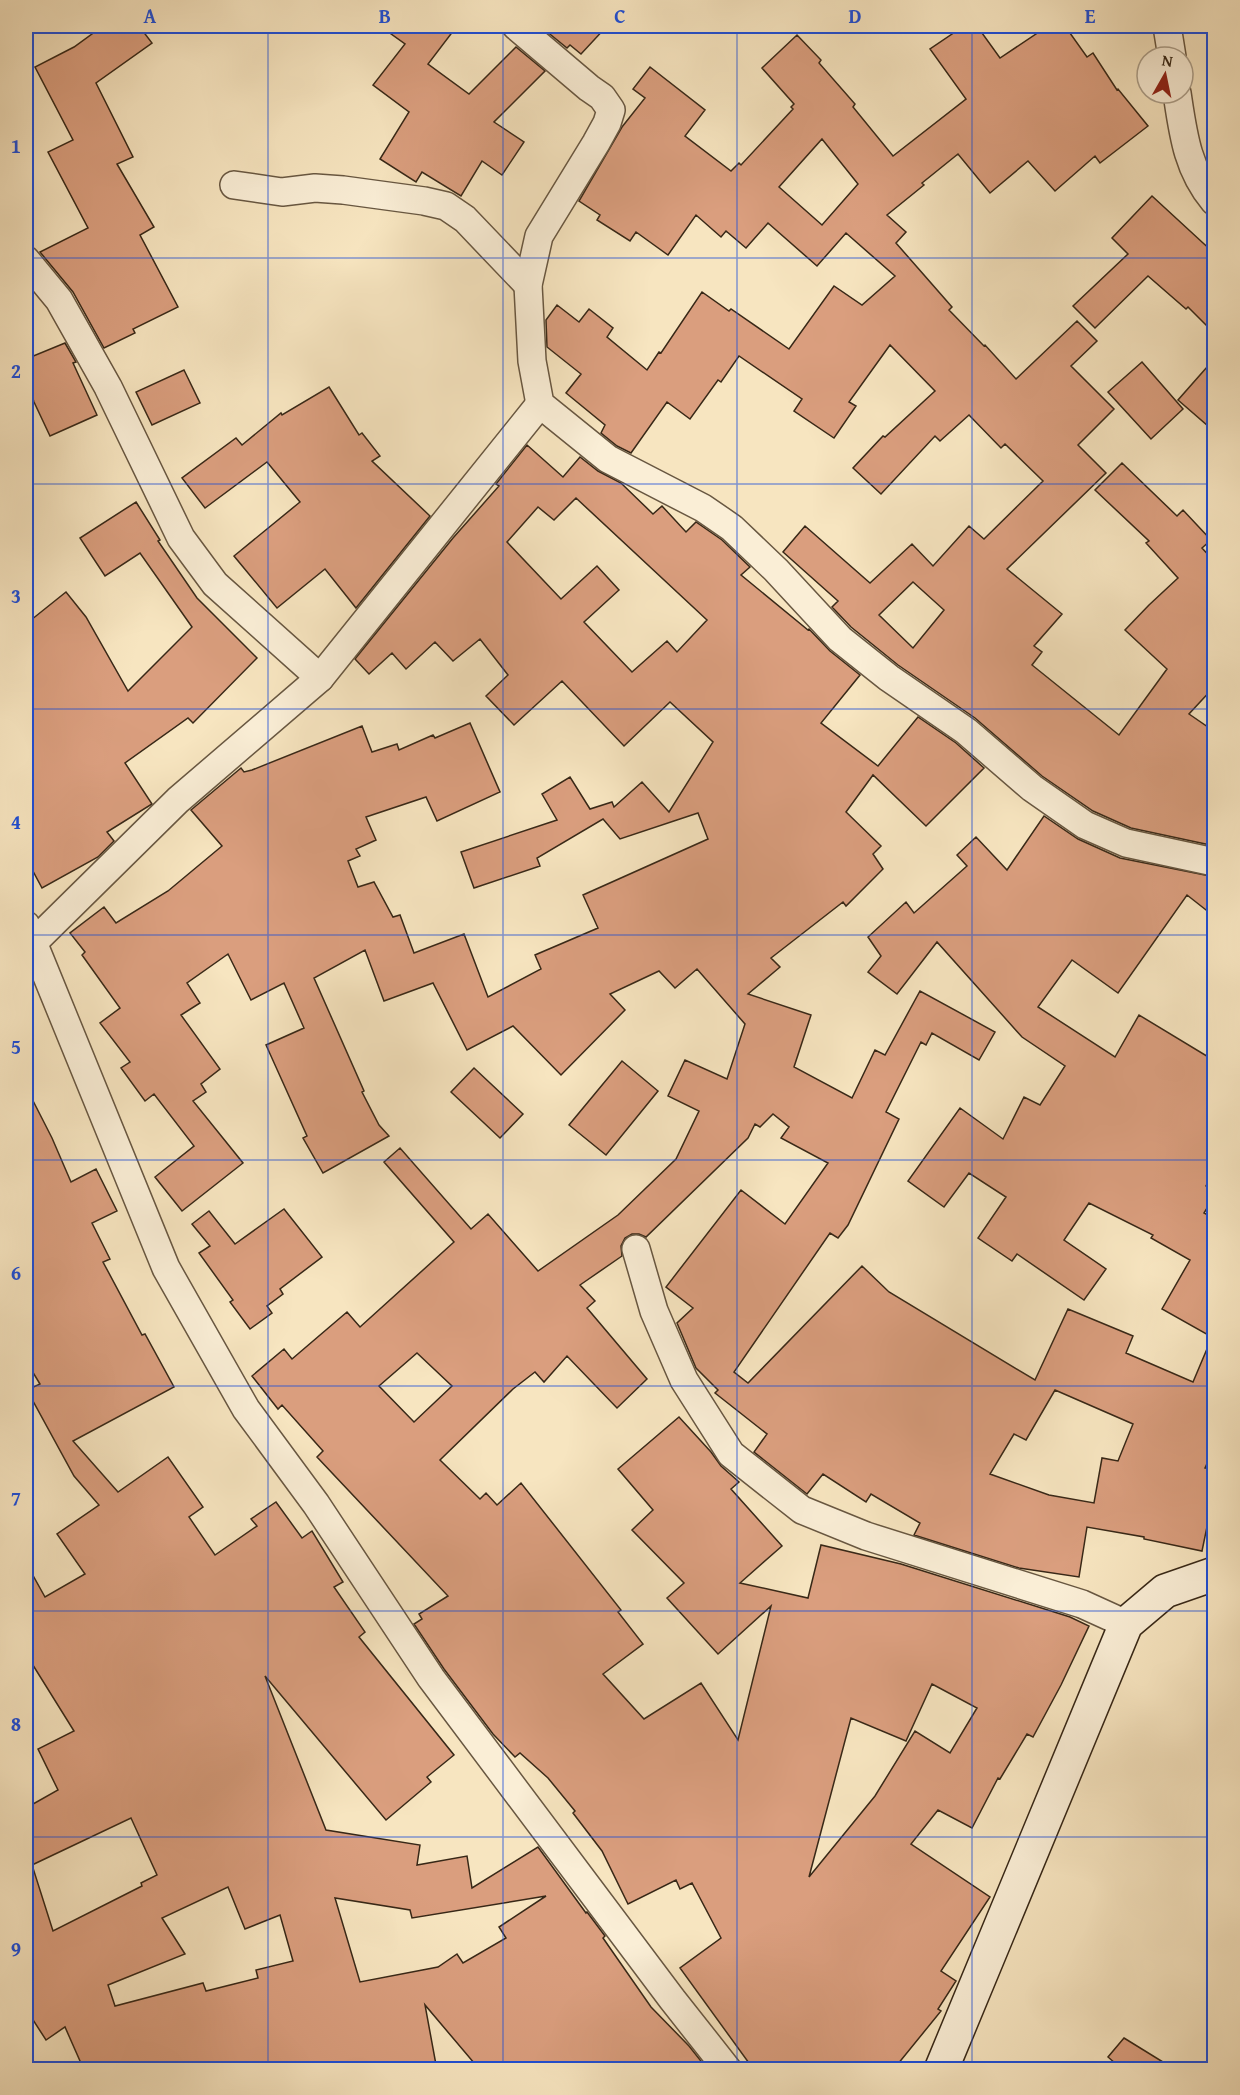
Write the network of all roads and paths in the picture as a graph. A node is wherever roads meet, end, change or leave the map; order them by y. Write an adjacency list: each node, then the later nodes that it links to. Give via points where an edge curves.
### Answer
1 (516, 26): 8 (street, via 602,97 611,110 596,143 539,236)
2 (1167, 26): 3 (street)
3 (1170, 45)
4 (1179, 105): 6 (street, via 1185,143 1202,186)
5 (234, 184): 8 (street, via 282,192 343,190 446,206 465,219)
6 (1215, 201)
7 (26, 260): 10 (street, via 58,300 108,387 181,538 215,584)
8 (528, 285): 9 (street, via 532,361)
9 (540, 404): 10 (street); 11 (street, via 608,459 703,508 732,528 840,639 1085,825 1126,843)
10 (320, 678): 12 (street)
11 (1215, 862)
12 (29, 934): 16 (street, via 166,1268 246,1409 316,1504 431,1678)
13 (636, 1249): 15 (street, via 654,1311 684,1380 731,1454 802,1510 866,1536 1082,1605)
14 (1215, 1574): 15 (main road, via 1165,1591)
15 (1126, 1624): 17 (main road)
16 (728, 2070)
17 (941, 2070)

